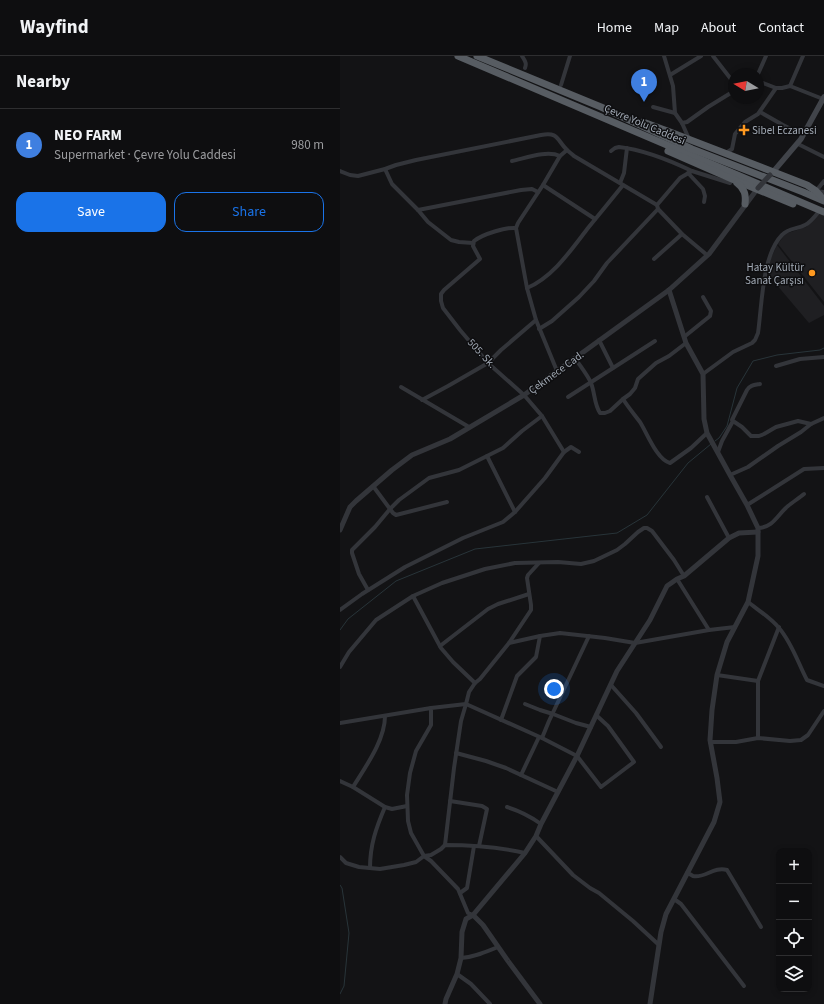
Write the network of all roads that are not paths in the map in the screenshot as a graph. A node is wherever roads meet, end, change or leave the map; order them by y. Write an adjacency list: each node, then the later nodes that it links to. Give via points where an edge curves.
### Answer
1 (458, 56): 24 (highway, Çevre Yolu Caddesi)
2 (477, 56): 20 (highway, Çevre Yolu Caddesi)
3 (522, 56): 10 (street)
4 (570, 56): 15 (street)
5 (664, 56): 12 (street)
6 (701, 56): 12 (street)
7 (713, 56): 13 (street)
8 (766, 56): 11 (street)
9 (803, 56): 16 (street)
10 (525, 68)
11 (761, 68)
12 (670, 75): 23 (street)
13 (728, 75)
14 (764, 83): 17 (street)
15 (561, 85)
16 (790, 86): 17 (street); 19 (street)
17 (776, 88): 22 (street)
18 (728, 95): 25 (street)
19 (823, 98): 26 (main road)
20 (601, 107): 27 (highway); 48 (highway, Çevre Yolu Caddesi, via 692,149)
21 (654, 107): 23 (street)
22 (760, 112): 26 (street); 32 (street, via 745,122 734,134 732,149)
23 (675, 113): 25 (street)
24 (608, 119): 40 (highway, via 666,150); 53 (highway, Çevre Yolu Caddesi)
25 (682, 123): 27 (street)
26 (803, 134): 28 (main road)
27 (689, 139): 32 (highway)
28 (798, 144): 34 (street); 39 (main road)
29 (628, 148): 31 (street, via 619,147); 38 (street, via 673,162); 42 (street)
30 (567, 150): 33 (street); 36 (street, via 556,136 547,134 416,160); 42 (street)
31 (611, 151)
32 (726, 154): 39 (highway)
33 (560, 156): 35 (street, via 547,154); 43 (street)
34 (824, 157)
35 (512, 161)
36 (385, 169): 37 (street, via 358,176); 52 (street, via 392,184)
37 (340, 171)
38 (690, 172): 40 (street, via 730,183); 49 (street, via 703,189); 51 (street, via 680,178)
39 (772, 173): 44 (street, Çekmece Cad., bridge); 45 (highway, via 807,185)
40 (732, 179): 44 (highway); 50 (highway, via 745,191)
41 (824, 181): 45 (street)
42 (622, 184): 51 (street); 54 (street)
43 (543, 185): 46 (street); 54 (street)
44 (757, 189): 50 (street, Çekmece Cad.); 53 (highway, via 801,207)
45 (816, 191): 47 (street); 48 (highway)
46 (538, 192): 52 (street, via 532,189 521,190); 55 (street)
47 (824, 192)
48 (824, 201)
49 (704, 202)
50 (745, 204): 58 (street, Çekmece Cad.)
51 (657, 207): 56 (street); 64 (street, via 594,281)
52 (418, 210): 57 (street, via 447,238)
53 (823, 211): 74 (street, via 805,225 783,233 776,242 765,274 755,340)
54 (595, 219): 60 (street, via 551,273)
55 (516, 228): 57 (street, via 484,236); 60 (street)
56 (682, 234): 58 (street); 59 (street)
57 (473, 243): 70 (street, 505. Sk., via 480,259 444,290 441,301 443,308)
58 (707, 255): 61 (street, Çekmece Cad.)
59 (654, 259)
60 (527, 288): 63 (street)
61 (669, 290): 65 (street, Çekmece Cad.); 66 (street)
62 (703, 297): 66 (street, via 711,311 710,316)
63 (536, 320): 64 (street); 70 (street)
64 (540, 329): 73 (street)
65 (599, 340): 69 (street, Çekmece Cad.); 72 (street)
66 (685, 340): 74 (street); 80 (street, via 638,379 635,388)
67 (655, 341): 72 (street)
68 (824, 357): 71 (street, via 800,359)
69 (575, 358): 73 (street, Çekmece Cad.); 75 (street)
70 (488, 362): 78 (street, 505. Sk.); 81 (street)
71 (776, 366)
72 (613, 368): 75 (street)
73 (557, 371): 78 (street, Çekmece Cad.)
74 (703, 374): 87 (street, via 704,419)
75 (591, 382): 79 (street); 80 (street, via 597,410 600,413 610,411)
76 (760, 384): 84 (street, via 750,386)
77 (401, 387): 81 (street)
78 (524, 395): 82 (street, 505. Sk.); 86 (street, Çekmece Cad.)
79 (568, 397)
80 (623, 399): 87 (street, via 657,452 667,463 692,448)
81 (422, 400): 86 (street)
82 (542, 416): 88 (street, 505. Sk.); 91 (street, via 503,448)
83 (824, 418): 85 (street)
84 (733, 421): 85 (street, via 751,436 759,436 776,427 798,421); 90 (street)
85 (811, 424): 93 (street, via 748,467)
86 (469, 427): 94 (street, Çekmece Cad., via 450,439 412,455)
87 (707, 433): 90 (street)
88 (564, 452): 89 (street, via 571,447); 100 (street)
89 (579, 452)
90 (718, 452): 93 (street)
91 (487, 456): 99 (street, via 459,470 429,478); 100 (street)
92 (824, 468): 98 (street, via 804,469)
93 (730, 475): 98 (street)
94 (373, 486): 99 (street); 101 (street, Çekmece Cad., via 350,507)
95 (804, 494): 102 (street, via 786,507 771,524)
96 (707, 497): 103 (street)
97 (447, 502): 99 (street, via 396,515)
98 (747, 505): 102 (street)
99 (390, 509): 107 (street, via 352,550 359,574)
100 (515, 512): 107 (street, via 503,522 463,538 405,567)
101 (340, 530)
102 (758, 530): 103 (street, via 739,533); 110 (street, via 758,556)
103 (729, 538): 105 (street)
104 (539, 562): 105 (street, via 581,564 594,561 617,550 638,532 647,528 652,530); 108 (street, via 528,574); 109 (street, via 515,563 485,569 442,582)
105 (684, 576): 106 (street)
106 (677, 578): 114 (street); 118 (street, via 667,586)
107 (368, 590): 111 (street)
108 (529, 594): 117 (street, via 531,610); 119 (street, via 488,609)
109 (413, 596): 119 (street); 120 (street, via 376,620)
110 (748, 602): 112 (street); 113 (street)
111 (340, 610)
112 (735, 627): 114 (street); 121 (street, via 727,642)
113 (779, 628): 122 (street); 125 (street, via 807,680)
114 (709, 630): 118 (street)
115 (540, 636): 116 (street, via 560,633); 117 (street); 133 (street, via 536,656 517,676)
116 (589, 636): 118 (street); 130 (street)
117 (509, 643): 123 (street)
118 (635, 643): 124 (street)
119 (440, 646): 123 (street)
120 (340, 667)
121 (717, 675): 122 (street); 138 (street)
122 (758, 681): 137 (street)
123 (475, 683): 126 (street)
124 (611, 685): 131 (street); 139 (street)
125 (824, 686)
126 (466, 704): 128 (street); 133 (street); 140 (street)
127 (525, 704): 130 (street)
128 (431, 708): 132 (street); 147 (street, via 431,725 416,751 410,772)
129 (824, 711): 137 (street, via 808,735 801,740)
130 (553, 714): 135 (street); 136 (street)
131 (596, 715): 135 (street); 141 (street, via 608,726 634,762 601,787)
132 (385, 716): 134 (street); 144 (street, via 382,735)
133 (501, 720): 136 (street)
134 (340, 723)
135 (590, 727): 141 (street)
136 (540, 738): 141 (street); 142 (street)
137 (758, 738): 138 (street, via 736,742)
138 (710, 742): 159 (street, via 720,802 714,822)
139 (661, 747)
140 (456, 753): 142 (street, via 486,761); 146 (street)
141 (577, 756): 145 (street)
142 (521, 775): 145 (street)
143 (340, 781): 144 (street)
144 (353, 787): 148 (street)
145 (558, 792): 150 (street)
146 (450, 801): 152 (street); 154 (street, via 487,809)
147 (407, 806): 148 (street, via 392,809); 156 (street, via 411,833)
148 (385, 807): 158 (street, via 375,831)
149 (507, 808): 150 (street, via 519,810)
150 (541, 824): 151 (street)
151 (536, 836): 155 (street); 164 (street, via 573,875 628,916)
152 (445, 845): 153 (street); 156 (street, via 431,855)
153 (474, 846): 154 (street); 160 (street, via 467,888)
154 (479, 846): 155 (street)
155 (525, 853): 162 (street)
156 (424, 856): 158 (street, via 416,862 404,865); 160 (street)
157 (340, 857): 158 (street, via 353,866)
158 (370, 868)
159 (687, 873): 161 (street); 163 (street, via 700,876 721,868 727,870)
160 (460, 893): 162 (street, via 468,913)
161 (674, 899): 164 (street, via 666,914); 168 (street, via 681,904)
162 (473, 915): 165 (street); 166 (street, via 466,919 462,932)
163 (761, 927)
164 (659, 945): 172 (street)
165 (498, 947): 166 (street); 171 (street)
166 (461, 958): 167 (street)
167 (458, 974): 169 (street); 170 (street)
168 (744, 986)
169 (445, 1004)
170 (490, 1004)
171 (540, 1004)
172 (650, 1004)

